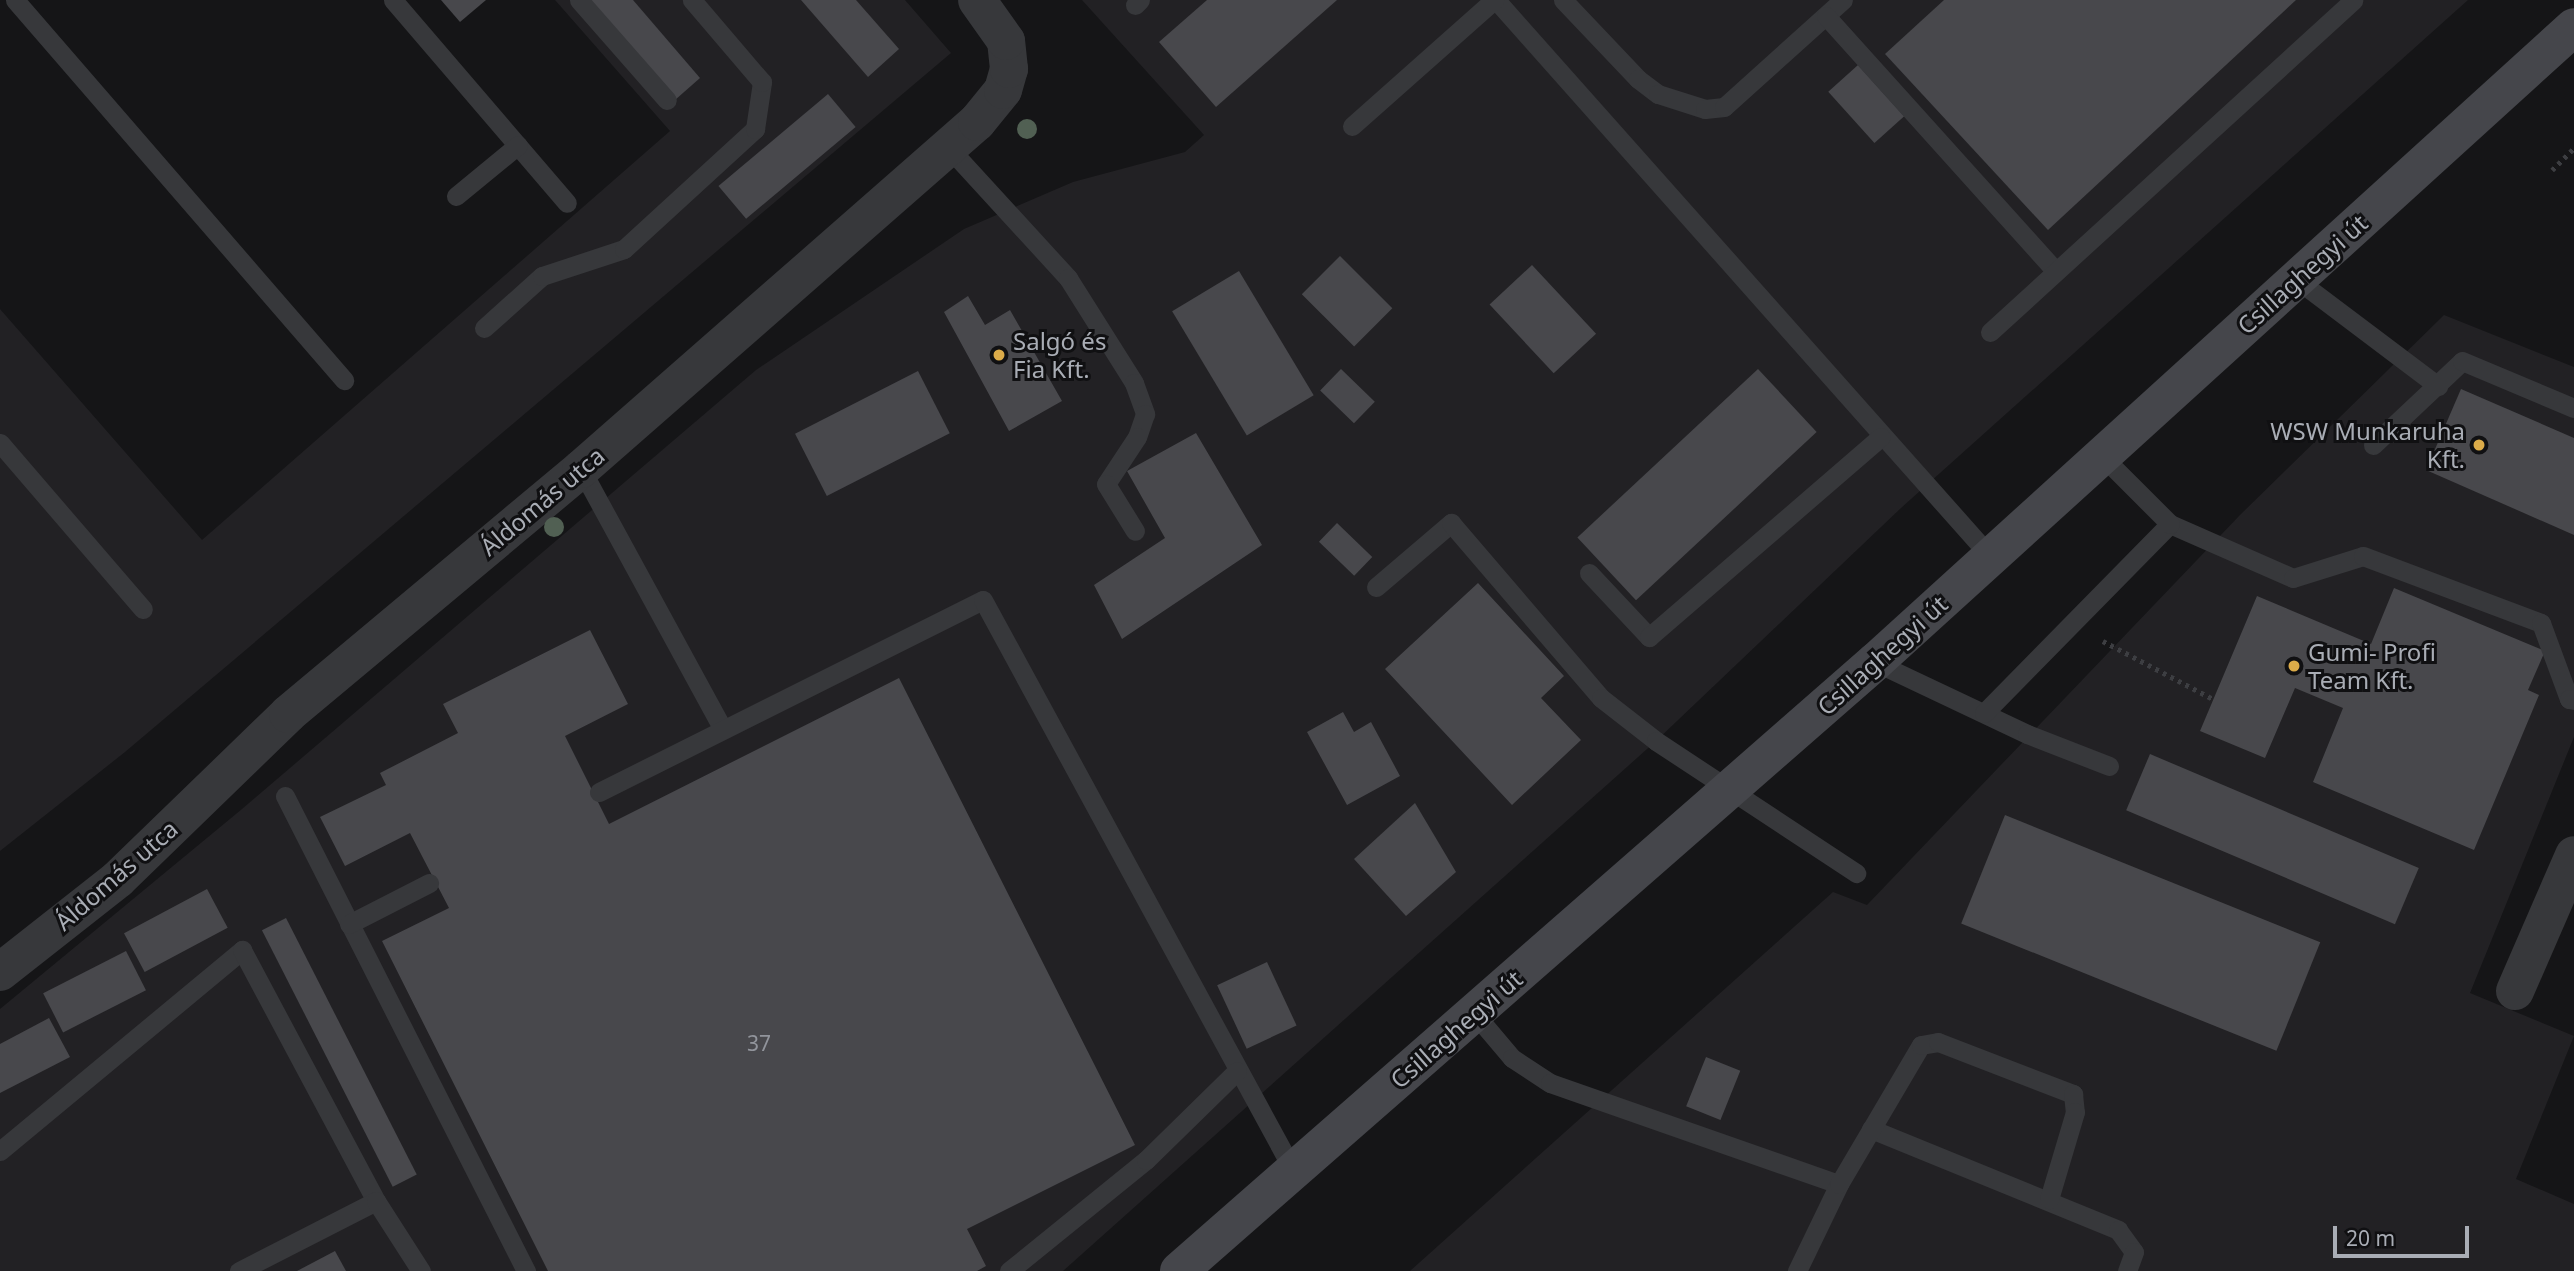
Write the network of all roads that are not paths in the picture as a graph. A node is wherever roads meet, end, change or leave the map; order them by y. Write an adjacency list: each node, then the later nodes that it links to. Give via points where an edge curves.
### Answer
1 (15, 0): 22 (lane)
2 (393, 0): 14 (lane)
3 (579, 0): 12 (lane)
4 (692, 0): 20 (lane, via 762,82 755,129 624,249 542,276)
5 (977, 0): 15 (street, Áldomás utca, via 1006,41 1009,69 1003,90)
6 (1495, 0): 13 (lane); 25 (lane)
7 (1563, 0): 10 (lane, via 1648,86 1681,104 1705,109 1724,107)
8 (1843, 0): 10 (lane)
9 (2353, 0): 18 (lane)
10 (1826, 16): 18 (lane)
11 (2574, 27): 19 (street, Csillaghegyi út)
12 (667, 100)
13 (1352, 126)
14 (517, 145): 16 (lane); 17 (lane)
15 (948, 147): 29 (street, Áldomás utca); 31 (lane, via 1068,278 1134,383 1145,414 1137,437 1106,484)
16 (456, 196)
17 (568, 203)
18 (2056, 271): 21 (lane)
19 (2296, 279): 23 (lane); 28 (street, Csillaghegyi út)
20 (484, 328)
21 (1990, 332)
22 (344, 380)
23 (2438, 386): 24 (lane, via 2462,361); 27 (lane)
24 (2574, 408)
25 (1881, 437): 32 (lane); 33 (lane, via 1648,637)
26 (0, 443): 35 (lane)
27 (2373, 445)
28 (2102, 456): 30 (lane); 32 (street, Csillaghegyi út)
29 (581, 469): 39 (lane); 48 (street, Áldomás utca, via 288,714 118,879)
30 (2170, 524): 37 (lane, via 2293,578 2363,556 2541,623 2569,699); 38 (lane)
31 (1135, 531)
32 (1990, 556): 36 (street, Csillaghegyi út)
33 (1589, 573)
34 (1376, 587): 41 (lane, via 1451,523 1601,698 1656,741)
35 (143, 609)
36 (1875, 662): 38 (lane); 41 (street, Csillaghegyi út)
37 (2574, 700)
38 (1984, 713): 40 (lane)
39 (722, 729): 42 (lane); 51 (lane, via 983,600)
40 (2109, 766)
41 (1731, 789): 45 (lane); 50 (street, Csillaghegyi út)
42 (600, 792)
43 (285, 796): 47 (lane)
44 (2574, 855): 49 (street)
45 (1856, 873)
46 (429, 883): 47 (lane)
47 (349, 924): 60 (lane)
48 (0, 972)
49 (2515, 991)
50 (1474, 1013): 54 (street, Csillaghegyi út); 55 (lane, via 1512,1058 1550,1083)
51 (1237, 1071): 54 (lane); 61 (lane, via 1146,1160)
52 (1871, 1129): 55 (lane); 56 (lane); 56 (lane, via 1921,1045 1938,1042 2073,1094 2075,1112)
53 (0, 1151): 57 (lane, via 242,950)
54 (1293, 1170): 62 (street, Csillaghegyi út)
55 (1839, 1184): 63 (lane)
56 (2049, 1199): 64 (lane, via 2118,1230 2134,1252)
57 (376, 1201): 58 (lane); 59 (lane)
58 (239, 1271)
59 (421, 1271)
60 (526, 1271)
61 (1009, 1271)
62 (1179, 1271)
63 (1797, 1271)
64 (2127, 1271)

